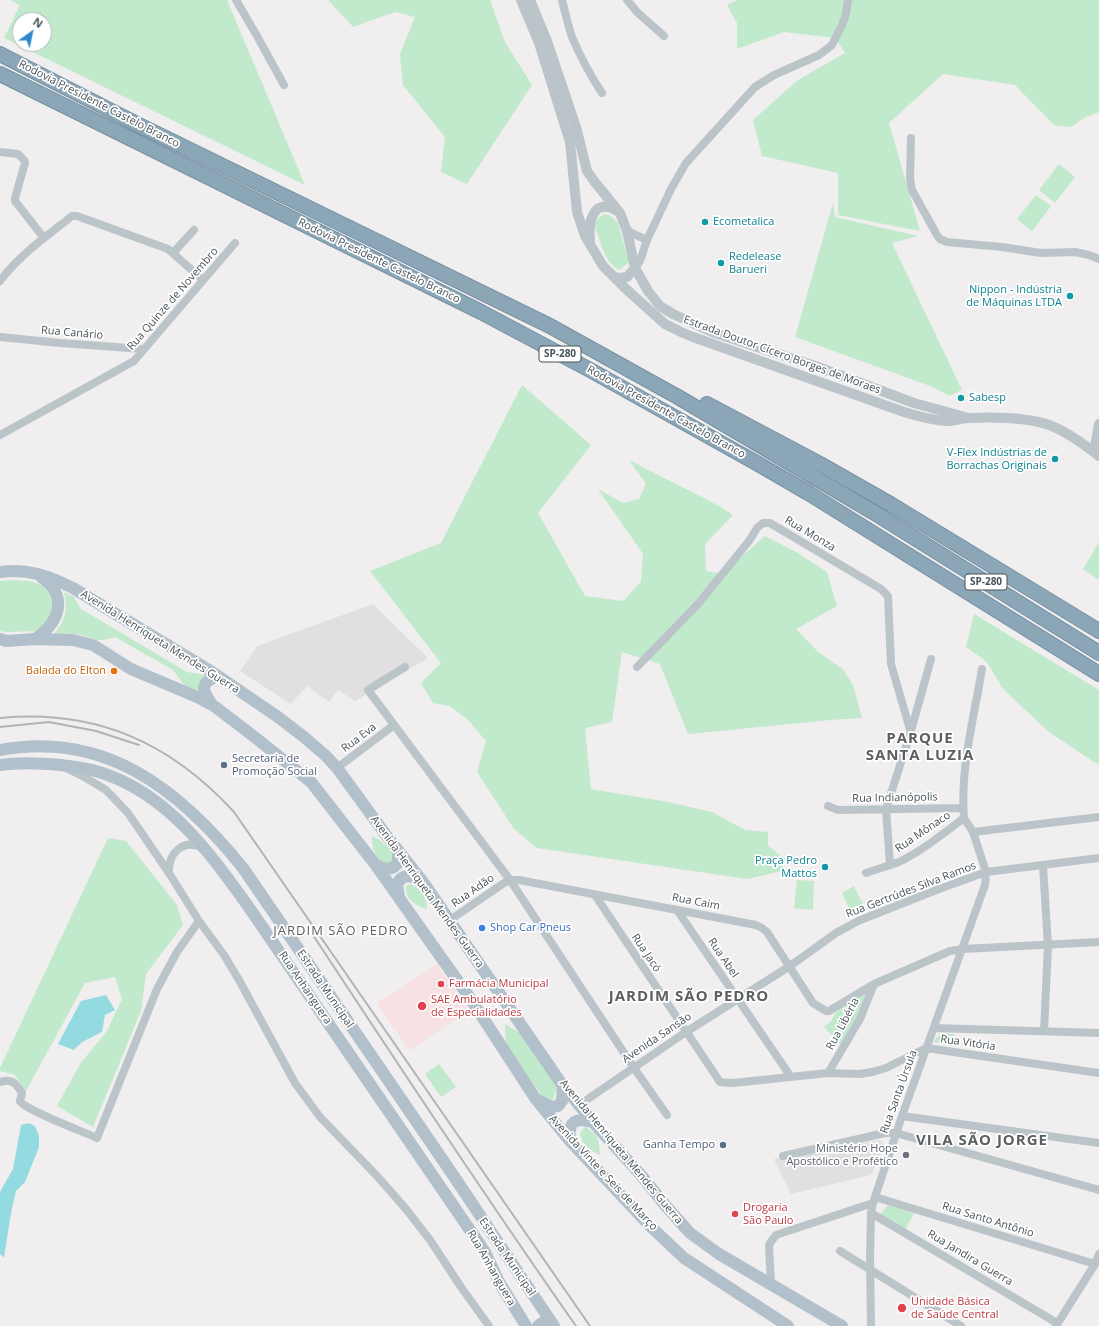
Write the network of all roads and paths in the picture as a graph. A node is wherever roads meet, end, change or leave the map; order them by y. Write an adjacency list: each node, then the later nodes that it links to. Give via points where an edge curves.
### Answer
1 (236, 0): 10 (street)
2 (521, 0): 20 (street, Estrada Doutor Cícero Borges de Moraes, via 539,43 568,132 572,149 577,212 581,228)
3 (530, 0): 14 (street, Estrada Doutor Cícero Borges de Moraes, via 550,49 576,127 587,171)
4 (562, 0): 11 (street, via 576,46)
5 (627, 0): 7 (street)
6 (848, 0): 18 (street, via 840,33 832,45 819,55 774,75 755,87 686,164)
7 (664, 36)
8 (0, 54): 30 (highway, Rodovia Presidente Castelo Branco / SP-280)
9 (0, 74): 45 (highway, Rodovia Presidente Castelo Branco / SP-280, via 481,312 605,378 810,494)
10 (284, 85)
11 (602, 93)
12 (911, 138): 22 (street, via 912,190 940,239 947,242 1041,253 1075,252)
13 (0, 152): 17 (street, via 18,154 24,160 15,201)
14 (620, 213): 16 (street, Estrada Doutor Cícero Borges de Moraes); 20 (street, via 610,207 594,212 588,228)
15 (194, 230): 21 (street)
16 (627, 231): 18 (street); 23 (street, Estrada Doutor Cícero Borges de Moraes)
17 (44, 238): 21 (street, via 72,216 81,216 149,241); 24 (street)
18 (647, 240): 23 (street)
19 (235, 244): 27 (street, Rua Quinze de Novembro)
20 (590, 244): 25 (street, Estrada Doutor Cícero Borges de Moraes)
21 (173, 253): 27 (street)
22 (1099, 259)
23 (635, 268): 25 (street, via 628,277); 31 (street, Estrada Doutor Cícero Borges de Moraes, via 660,306 693,324 914,403)
24 (3, 270): 26 (street)
25 (614, 277): 31 (street, Estrada Doutor Cícero Borges de Moraes, via 659,319 681,332 911,414 945,421)
26 (0, 280)
27 (203, 280): 29 (street, Rua Quinze de Novembro)
28 (0, 337): 29 (street, Rua Canário)
29 (143, 349): 33 (street, Rua Quinze de Novembro, via 128,365)
30 (598, 352): 37 (highway, via 653,375 820,464); 40 (highway, Rodovia Presidente Castelo Branco / SP-280, via 866,508)
31 (967, 418): 34 (street, Estrada Doutor Cícero Borges de Moraes, via 1013,419 1043,423 1056,428)
32 (1099, 424): 34 (street)
33 (0, 435)
34 (1096, 454)
35 (0, 572): 36 (main road, via 14,570)
36 (37, 573): 39 (main road, via 56,593 58,607 57,616 50,627); 46 (main road, Avenida Henriqueta Mendes Guerra, via 73,588)
37 (1099, 631)
38 (0, 639): 39 (main road, Avenida Vinte e Seis de Março)
39 (35, 639): 47 (main road, Avenida Vinte e Seis de Março, via 73,640 93,645 131,669)
40 (1099, 653)
41 (931, 659): 49 (street)
42 (405, 667): 48 (street, via 368,690)
43 (637, 667): 49 (street, Rua Monza, via 698,604 759,526 770,523 881,589 888,596 891,664)
44 (982, 669): 55 (street, Rua Mônaco, via 965,768)
45 (1099, 674)
46 (218, 676): 47 (main road, via 210,680 203,689); 53 (main road, Avenida Henriqueta Mendes Guerra, via 304,737)
47 (214, 706): 63 (main road, Avenida Vinte e Seis de Março, via 311,782)
48 (394, 725): 53 (street, Rua Eva); 69 (street)
49 (911, 733): 56 (street)
50 (0, 750): 111 (main road, Estrada Municipal, via 46,746 105,757 140,773 162,787 222,842 243,868 496,1240)
51 (0, 765): 52 (main road, Rua Anhanguera)
52 (59, 765): 60 (main road, Rua Anhanguera, via 99,772 121,780 162,806); 67 (street, via 99,785 114,796)
53 (337, 768): 61 (main road, Avenida Henriqueta Mendes Guerra)
54 (828, 806): 56 (street, Rua Indianópolis, via 838,810)
55 (963, 808): 56 (street, Rua Indianópolis); 58 (street, Rua Mônaco)
56 (886, 809): 64 (street)
57 (1099, 817): 59 (street)
58 (964, 818): 59 (street); 64 (street, Rua Mônaco, via 940,837)
59 (973, 832): 66 (street)
60 (208, 850): 67 (street, via 192,844 180,848 170,859); 114 (main road, Rua Anhanguera, via 485,1252)
61 (398, 851): 63 (main road, via 398,863 392,868 385,869); 70 (main road, Avenida Henriqueta Mendes Guerra)
62 (1099, 858): 65 (street, Rua Gertrúdes Silva Ramos)
63 (375, 864): 72 (main road, Avenida Vinte e Seis de Março)
64 (890, 865): 68 (street, Rua Mônaco)
65 (1043, 865): 66 (street, Rua Gertrúdes Silva Ramos); 77 (street)
66 (986, 872): 78 (street, Rua Santa Úrsula, via 985,885); 79 (street, Rua Gertrúdes Silva Ramos, via 858,921 836,933)
67 (169, 873): 75 (street)
68 (866, 873)
69 (510, 880): 71 (street, Rua Caim); 74 (street, Rua Adão); 87 (street)
70 (423, 882): 72 (main road, via 412,876 401,878 397,885); 74 (main road, Avenida Henriqueta Mendes Guerra)
71 (594, 895): 73 (street, Rua Caim); 84 (street, Rua Jacó)
72 (399, 898): 94 (main road, Avenida Vinte e Seis de Março, via 472,1001)
73 (677, 910): 79 (street, Rua Caim, via 760,926); 81 (street, Rua Abel)
74 (450, 920): 93 (main road, Avenida Henriqueta Mendes Guerra)
75 (199, 921): 91 (street, via 177,952 157,989 97,1138 24,1106 20,1101 22,1093 14,1083 11,1080); 113 (street, via 224,955 302,1094 320,1117 406,1209)
76 (1099, 942): 77 (street)
77 (1048, 946): 78 (street); 83 (street)
78 (963, 949): 80 (street, via 943,954); 82 (street, Rua Santa Úrsula)
79 (790, 966): 80 (street, Rua Caim, via 813,1002 826,1011); 81 (street, Avenida Sansão)
80 (874, 984): 88 (street, Rua Libéria, via 860,1020)
81 (738, 998): 84 (street, Avenida Sansão); 90 (street, Rua Abel)
82 (934, 1028): 83 (street); 86 (street, Rua Santa Úrsula)
83 (1044, 1031): 85 (street)
84 (686, 1032): 87 (street, Avenida Sansão); 92 (street, Rua Jacó)
85 (1099, 1032)
86 (926, 1048): 88 (street, Rua Vitória, via 886,1068 872,1072); 89 (street, Rua Vitória); 97 (street, Rua Santa Úrsula)
87 (634, 1068): 95 (street, Avenida Sansão); 96 (street)
88 (828, 1073): 90 (street, Rua Vitória)
89 (1099, 1073)
90 (791, 1077): 92 (street, Rua Vitória, via 733,1084)
91 (0, 1082)
92 (720, 1082)
93 (563, 1086): 94 (main road, via 562,1101 558,1106 552,1107); 95 (main road, Avenida Henriqueta Mendes Guerra)
94 (535, 1098): 100 (main road, Avenida Vinte e Seis de Março)
95 (579, 1105): 98 (main road, Avenida Henriqueta Mendes Guerra)
96 (667, 1115)
97 (902, 1116): 99 (street, Rua Santa Úrsula); 101 (street)
98 (593, 1122): 100 (main road, via 580,1120 573,1123 569,1130); 110 (main road, Avenida Henriqueta Mendes Guerra, via 690,1233 719,1254)
99 (896, 1133): 102 (street, via 885,1133); 103 (street); 104 (street, Rua Santa Úrsula)
100 (570, 1141): 115 (main road, Avenida Vinte e Seis de Março, via 649,1225 684,1258)
101 (1099, 1143)
102 (782, 1156)
103 (1099, 1190)
104 (874, 1200): 105 (street, Rua Santa Úrsula); 108 (street, Rua Santo Antônio); 110 (street, via 776,1235 769,1246)
105 (871, 1213): 109 (street, Rua Santa Úrsula); 112 (street, Rua Jandira Guerra)
106 (840, 1251): 109 (street)
107 (1099, 1254): 108 (street)
108 (1095, 1264): 112 (street)
109 (870, 1270): 117 (street, Rua Santa Úrsula); 118 (street)
110 (771, 1284): 116 (main road, Avenida Henriqueta Mendes Guerra)
111 (546, 1325)
112 (1057, 1325)
113 (489, 1326)
114 (526, 1326)
115 (788, 1326)
116 (842, 1326)
117 (872, 1326)
118 (961, 1326)

